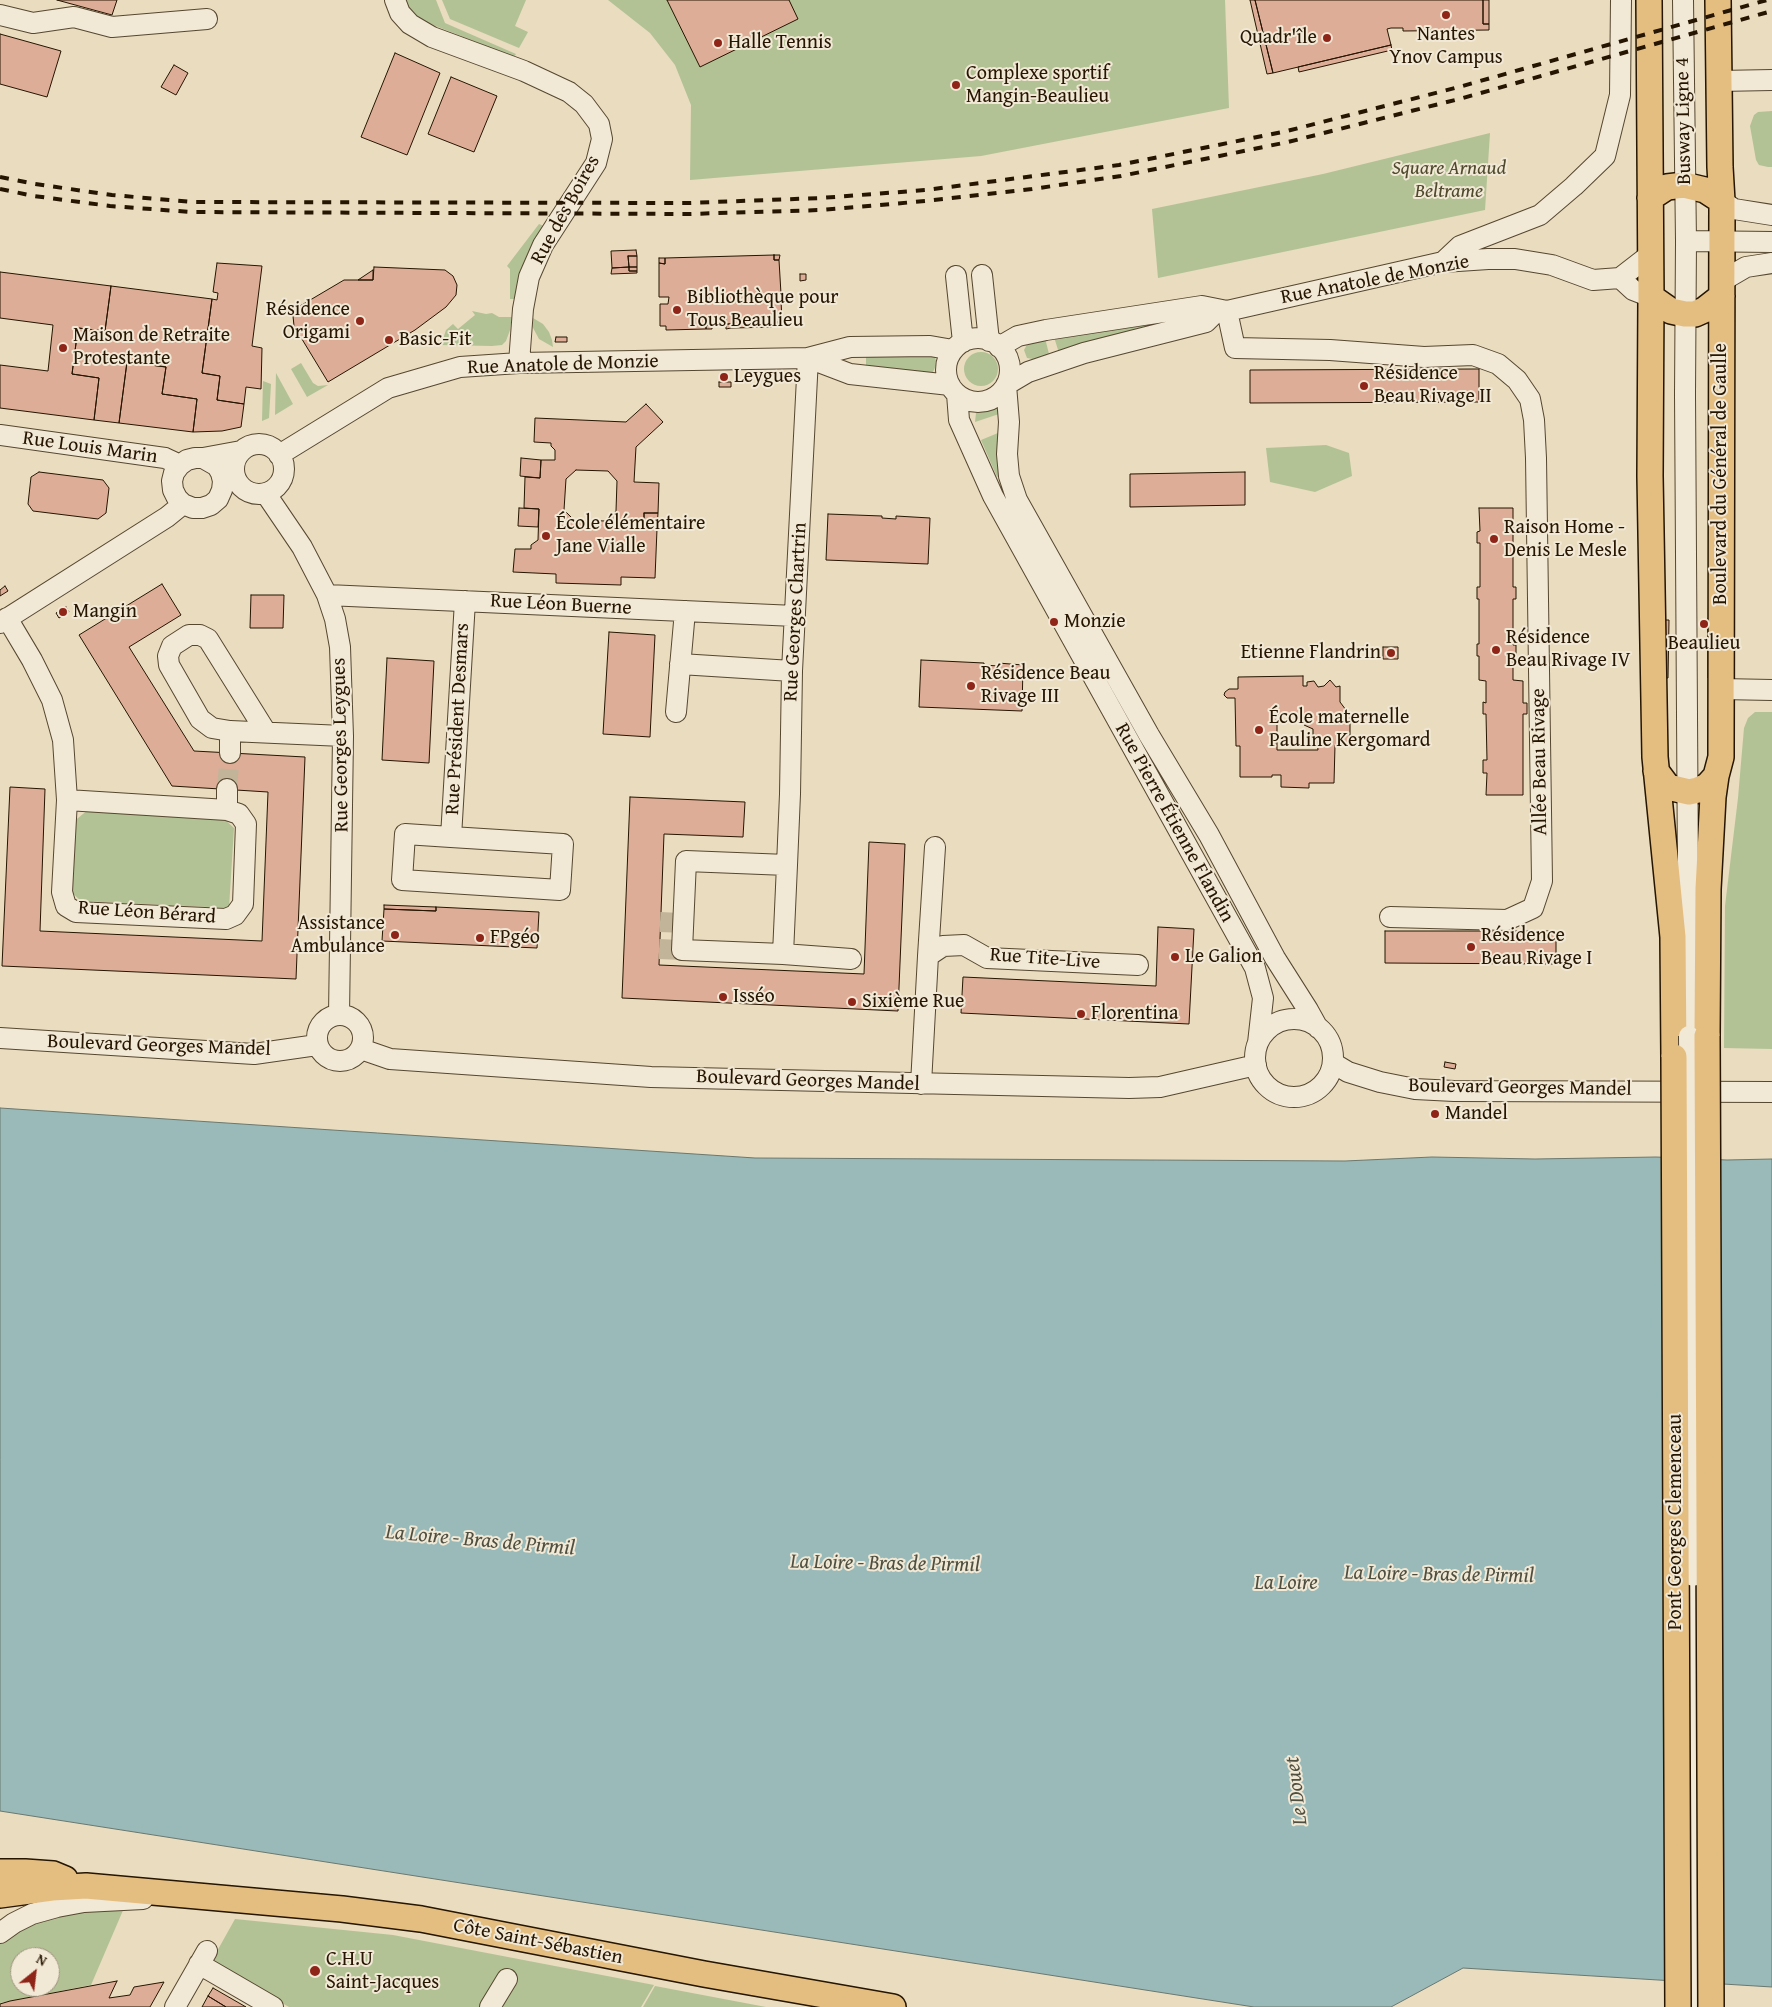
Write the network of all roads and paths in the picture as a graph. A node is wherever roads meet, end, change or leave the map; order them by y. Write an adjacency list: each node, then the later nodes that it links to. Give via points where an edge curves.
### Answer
1 (394, 0): 30 (street, Rue des Boires, via 410,24 432,37 524,70 570,92 599,124 602,139 596,163 543,244 529,278)
2 (1683, 0): 10 (street, Busway Ligne 4)
3 (1718, 0): 9 (main road, Boulevard du Général de Gaulle)
4 (1621, 1): 5 (street); 18 (street, via 1620,94 1605,156 1540,215 1460,246)
5 (1649, 10): 11 (main road)
6 (0, 15): 7 (street, via 32,23 74,17 112,27)
7 (207, 19)
8 (1772, 80): 9 (street)
9 (1719, 81): 12 (main road, Boulevard du Général de Gaulle)
10 (1684, 185): 11 (main road, via 1667,187); 12 (main road, via 1705,190); 14 (street, Busway Ligne 4)
11 (1650, 198): 17 (main road)
12 (1722, 201): 13 (street, via 1734,209); 15 (main road, Boulevard du Général de Gaulle)
13 (1772, 215)
14 (1686, 241): 15 (street); 26 (street, Boulevard du Général de Gaulle)
15 (1722, 242): 16 (street); 23 (main road, Boulevard du Général de Gaulle)
16 (1772, 242)
17 (1651, 254): 22 (street); 24 (main road)
18 (1443, 262): 22 (street, Rue Anatole de Monzie, via 1515,259 1552,265 1593,280); 25 (street, Rue Anatole de Monzie)
19 (1772, 263): 23 (street, via 1746,266)
20 (982, 275): 27 (street)
21 (956, 276): 28 (street)
22 (1620, 278): 24 (street, via 1633,290)
23 (1722, 288): 26 (main road, via 1704,310); 49 (main road, Boulevard du Général de Gaulle)
24 (1651, 297): 26 (main road, via 1671,311); 56 (main road, via 1650,476)
25 (1222, 310): 27 (street, Rue Anatole de Monzie, via 1202,306 1046,330); 31 (street, Rue Anatole de Monzie, via 1206,322 1084,353 1028,372); 65 (street, Allée Beau Rivage, via 1235,348 1330,350 1424,357 1473,356 1498,364 1517,380 1530,399 1536,458 1542,881 1533,908 1507,920)
26 (1685, 314): 59 (street, Boulevard du Général de Gaulle)
27 (994, 344): 28 (street, via 975,338); 31 (street, via 1009,364)
28 (958, 346): 29 (street, Rue Anatole de Monzie, via 850,347); 32 (street, via 946,367)
29 (808, 358): 30 (street, Rue Anatole de Monzie); 32 (street, Rue Anatole de Monzie, via 850,374); 45 (street, Rue Georges Chartrin)
30 (519, 363): 35 (street, Rue Anatole de Monzie, via 460,367 388,388)
31 (1006, 385): 32 (street, via 998,395 986,401 973,402); 71 (street, Rue Pierre Étienne Flandin, via 1009,476 1017,500 1275,958)
32 (954, 390): 74 (street, Rue Pierre Étienne Flandin, via 959,420 993,496 1255,968 1263,998)
33 (0, 435): 37 (street, Rue Louis Marin, via 165,458)
34 (241, 451): 35 (street, via 256,444 272,448); 36 (street); 38 (street, via 233,468 238,484)
35 (279, 455): 39 (street, via 284,467 283,476 279,485)
36 (203, 458): 37 (street, via 187,460); 40 (street, via 217,466 221,473 222,490)
37 (180, 465): 41 (street, via 172,481 173,490)
38 (245, 491): 39 (street, via 254,495); 40 (street)
39 (266, 494): 42 (street, Rue Georges Leygues, via 302,547)
40 (218, 499): 41 (street, via 202,508)
41 (183, 504): 46 (street)
42 (327, 595): 43 (street, Rue Léon Buerne); 54 (street, Rue Georges Leygues, via 340,647)
43 (465, 601): 44 (street, Rue Léon Buerne); 62 (street, Rue Président Desmars)
44 (685, 611): 45 (street, Rue Léon Buerne); 47 (street)
45 (796, 616): 48 (street, Rue Georges Chartrin)
46 (3, 620): 60 (street, Rue Léon Bérard, via 32,660 52,700 62,740)
47 (680, 664): 48 (street); 51 (street)
48 (792, 671): 64 (street, Rue Georges Chartrin)
49 (1721, 689): 50 (street); 57 (main road, Boulevard du Général de Gaulle, via 1721,757)
50 (1772, 690)
51 (676, 712)
52 (230, 731): 53 (street); 53 (street, via 212,728 200,719 169,665 172,646 189,635 208,639); 55 (street)
53 (266, 732): 54 (street)
54 (343, 736): 70 (street, Rue Georges Leygues)
55 (230, 754)
56 (1656, 771): 59 (main road, via 1668,786); 72 (main road, via 1673,937)
57 (1716, 776): 59 (main road, via 1707,786); 72 (main road, Boulevard du Général de Gaulle, via 1708,889)
58 (227, 789): 61 (street)
59 (1688, 792): 72 (street, Boulevard du Général de Gaulle)
60 (67, 800): 61 (street); 61 (street, Rue Léon Bérard, via 62,892 66,906 76,912 226,919 235,915 243,904 246,824 239,814)
61 (227, 810)
62 (451, 837): 62 (street, Rue Président Desmars, via 405,834 402,880 560,890 563,844)
63 (935, 847): 67 (street)
64 (787, 865): 66 (street, Rue Georges Chartrin); 66 (street, via 686,861 682,950)
65 (1390, 917)
66 (784, 954): 68 (street)
67 (928, 956): 69 (street, Rue Tite-Live, via 943,946 964,945 987,958); 79 (street)
68 (851, 959)
69 (1138, 966)
70 (339, 1015): 75 (street, via 321,1024 317,1030); 76 (street, via 347,1016 360,1026 363,1033)
71 (1318, 1028): 74 (street, via 1299,1020 1284,1021 1272,1026); 77 (street, via 1330,1043)
72 (1690, 1036): 91 (main road, Pont Georges Clemenceau, bridge); 92 (street, Pont Georges Clemenceau, bridge); 93 (main road, Pont Georges Clemenceau, bridge)
73 (0, 1038): 75 (street, Boulevard Georges Mandel, via 254,1054)
74 (1258, 1043): 78 (street)
75 (317, 1045): 76 (street, via 326,1058 342,1062)
76 (361, 1049): 79 (street, Boulevard Georges Mandel, via 390,1059 652,1076)
77 (1333, 1062): 78 (street, via 1324,1083 1299,1097 1284,1096 1271,1090 1261,1079); 80 (street, Boulevard Georges Mandel, via 1348,1072 1415,1089)
78 (1256, 1065): 79 (street, Boulevard Georges Mandel, via 1160,1087)
79 (921, 1084)
80 (1772, 1092)
81 (0, 1872): 82 (main road, Côte Saint-Sébastien, via 53,1874)
82 (86, 1886): 83 (main road, Côte Saint-Sébastien); 84 (main road, Côte Saint-Sébastien)
83 (181, 1895): 85 (street, Côte Saint-Sébastien, via 57,1907 20,1920); 90 (main road, Côte Saint-Sébastien, via 421,1919)
84 (0, 1896)
85 (0, 1934)
86 (507, 1979): 89 (street)
87 (175, 2007): 88 (street, via 203,1958)
88 (273, 2007)
89 (490, 2007)
90 (894, 2007)
91 (1678, 2007)
92 (1693, 2007)
93 (1710, 2007)

